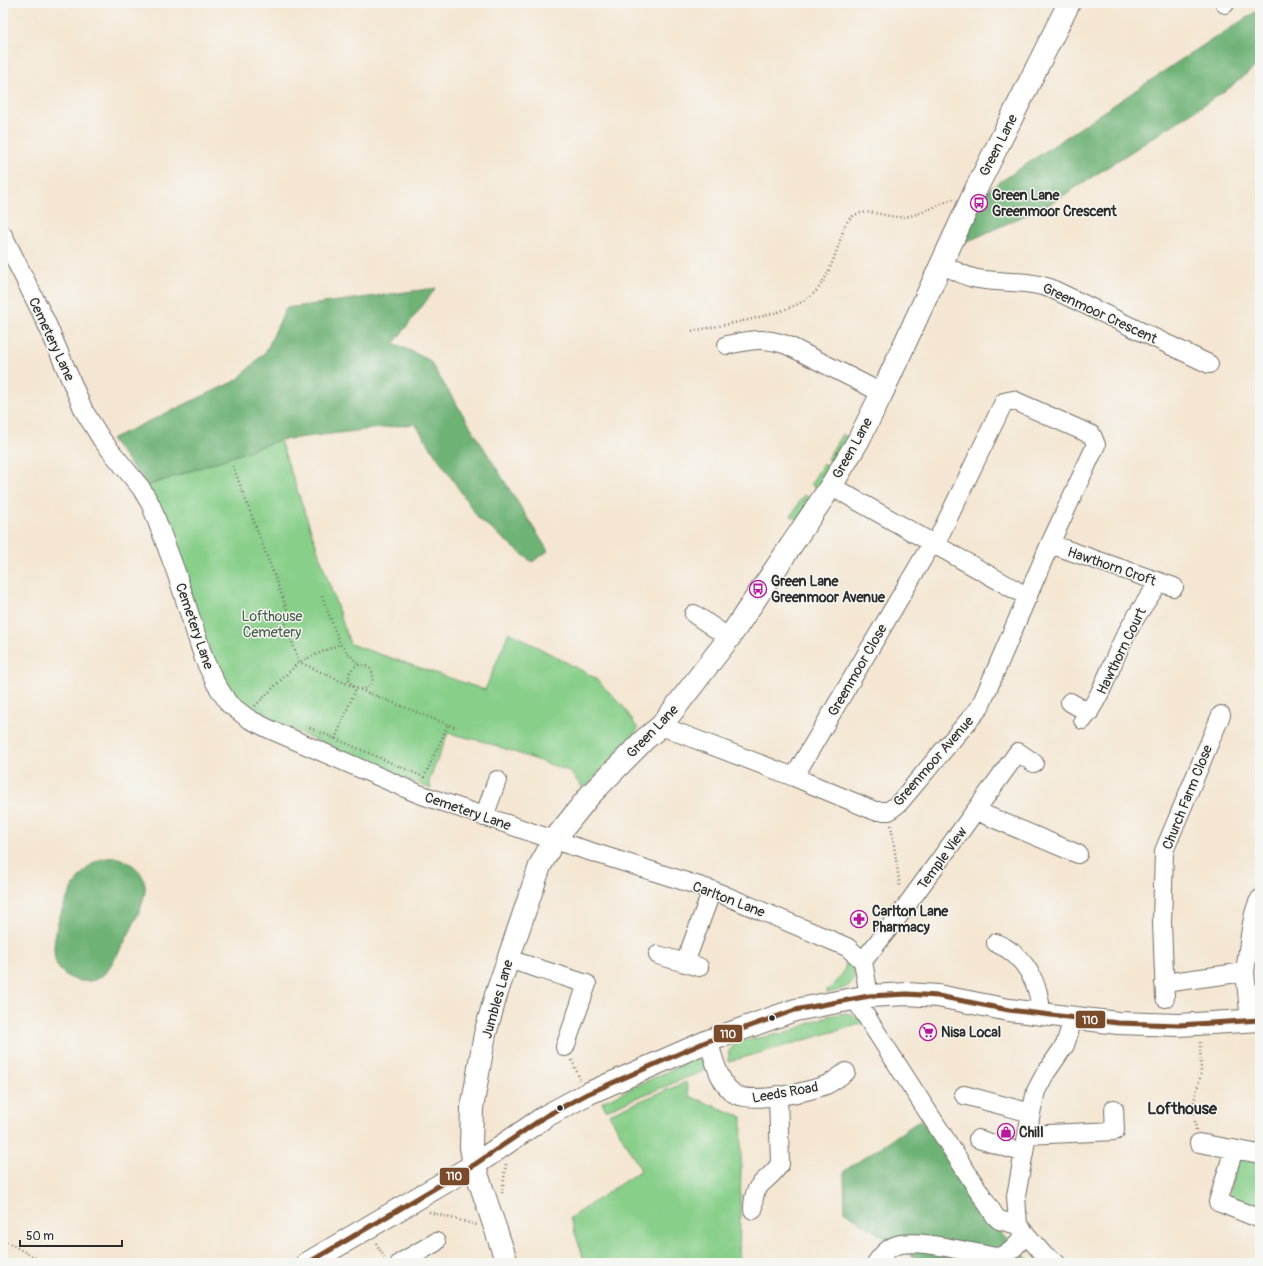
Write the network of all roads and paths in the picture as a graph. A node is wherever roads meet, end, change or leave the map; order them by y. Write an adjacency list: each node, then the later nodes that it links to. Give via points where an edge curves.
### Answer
1 (1069, 3): 2 (main road, Green Lane)
2 (977, 186): 4 (main road, Green Lane); 5 (path, via 916,215 903,217 863,212 855,214 845,225 823,283 813,295 759,318)
3 (3, 235): 31 (street, Cemetery Lane, via 46,322 84,411 102,440 141,488 151,505 204,660 216,684 229,704 249,719)
4 (945, 256): 7 (street, Greenmoor Crescent, via 973,278 1036,283 1050,288); 8 (main road, Green Lane)
5 (692, 331)
6 (727, 345): 8 (street, via 770,339)
7 (1209, 364)
8 (882, 393): 11 (main road, Green Lane, via 858,441)
9 (1004, 402): 12 (street, Greenmoor Close); 13 (street, Greenmoor Avenue, via 1013,400 1092,435 1096,446)
10 (233, 466): 20 (path, via 288,612 285,621)
11 (831, 486): 12 (street); 18 (main road, Green Lane)
12 (933, 544): 16 (street); 33 (street, Greenmoor Close)
13 (1050, 544): 14 (street, Hawthorn Croft); 16 (street, Greenmoor Avenue)
14 (1167, 585): 23 (street, Hawthorn Court, via 1139,612 1123,640 1100,694 1086,717)
15 (322, 596): 19 (path)
16 (1028, 597): 35 (street, Greenmoor Avenue, via 980,707 919,781)
17 (694, 614): 18 (street)
18 (730, 638): 28 (main road, Green Lane)
19 (340, 644): 20 (path); 21 (path)
20 (299, 662): 22 (path); 24 (path, via 255,706)
21 (359, 665): 22 (path, via 353,667 349,678); 22 (path, via 369,667 373,678 366,688)
22 (356, 688): 27 (path); 30 (path)
23 (1070, 702)
24 (262, 709)
25 (1221, 715): 47 (street, Church Farm Close, via 1220,735 1164,851 1162,923 1165,990)
26 (299, 724): 30 (path)
27 (448, 725): 29 (path); 30 (path, via 424,776)
28 (661, 726): 33 (street, Greenmoor Avenue); 38 (main road, Green Lane, via 590,795)
29 (457, 728)
30 (335, 738): 31 (path)
31 (327, 756): 37 (street, Cemetery Lane, via 419,794)
32 (1034, 763): 36 (street, Temple View, via 1018,752)
33 (794, 777): 35 (street, Greenmoor Avenue, via 875,811)
34 (497, 780): 37 (street)
35 (888, 811): 42 (path)
36 (976, 811): 39 (street); 42 (street, Temple View)
37 (484, 817): 38 (street, Cemetery Lane)
38 (554, 840): 40 (street, Carlton Lane); 45 (main road, Jumbles Lane, via 540,866)
39 (1078, 854)
40 (712, 890): 44 (street, via 692,965); 46 (street, Carlton Lane, via 848,947)
41 (1260, 899): 47 (street, via 1254,918)
42 (904, 909): 46 (street, Temple View)
43 (996, 943): 49 (street, via 1005,947 1022,962 1035,980)
44 (658, 955)
45 (508, 959): 54 (street, via 587,984); 67 (main road, Jumbles Lane, via 485,1034 474,1087 471,1128)
46 (863, 961): 48 (street)
47 (1246, 972): 51 (street)
48 (862, 997): 49 (main road, via 907,994 938,996); 53 (main road, via 795,1010); 71 (street, via 995,1216)
49 (1041, 1014): 50 (main road)
50 (1074, 1019): 52 (main road, via 1118,1023); 60 (street, via 1065,1045 1036,1091)
51 (1255, 1021): 52 (main road)
52 (1199, 1024): 63 (path, via 1201,1074 1193,1105)
53 (708, 1041): 56 (main road); 57 (street, Leeds Road, via 722,1080 734,1094 751,1099)
54 (565, 1046): 56 (path)
55 (846, 1072): 57 (street, Leeds Road, via 827,1084)
56 (587, 1094): 67 (main road, via 540,1120)
57 (778, 1095): 68 (street, via 780,1164 756,1189)
58 (964, 1095): 60 (street)
59 (1114, 1109): 61 (street, via 1115,1131)
60 (1031, 1113): 61 (street)
61 (1027, 1135): 65 (street)
62 (978, 1139): 65 (street)
63 (1199, 1143): 64 (street)
64 (1234, 1149): 66 (street); 69 (street, via 1218,1202)
65 (1024, 1153): 71 (street, via 1016,1196)
66 (1260, 1154)
67 (474, 1165): 70 (main road); 78 (main road, Jumbles Lane)
68 (753, 1210)
69 (1260, 1219)
70 (368, 1228): 75 (main road); 76 (path)
71 (1022, 1230): 79 (street, via 1013,1249 1003,1256 904,1243 893,1246); 80 (street, via 1043,1254)
72 (3, 1240): 74 (path)
73 (436, 1242): 77 (street)
74 (45, 1263)
75 (308, 1263)
76 (388, 1263)
77 (400, 1263)
78 (507, 1263)
79 (876, 1263)
80 (1056, 1263)

